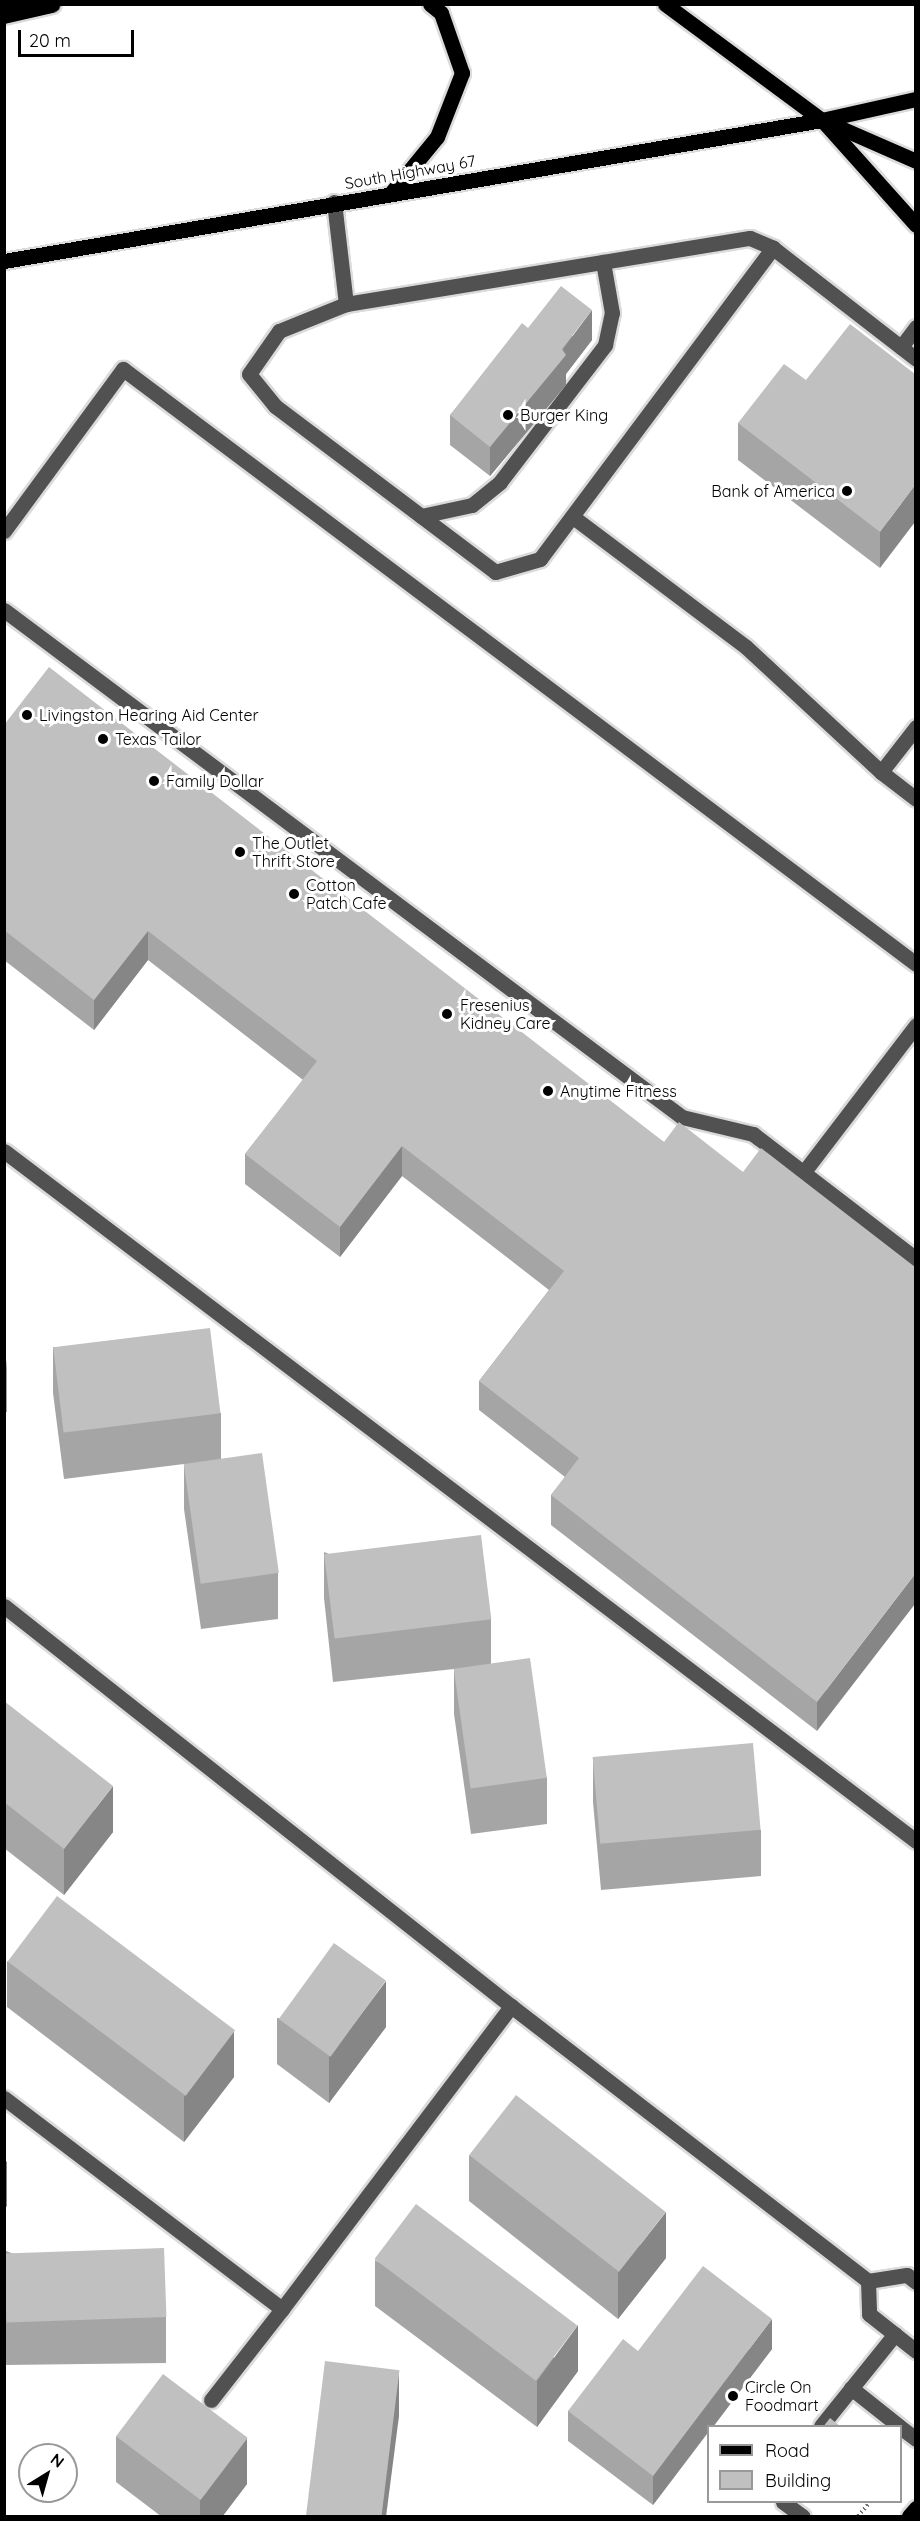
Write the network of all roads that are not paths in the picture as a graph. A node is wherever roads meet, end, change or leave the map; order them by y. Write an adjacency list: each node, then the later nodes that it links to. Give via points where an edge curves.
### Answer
1 (52, 4): 4 (highway)
2 (669, 8): 6 (main road)
3 (436, 9): 8 (main road, via 462,73 437,137)
4 (4, 15)
5 (915, 99): 6 (main road, South Highway 67)
6 (822, 120): 7 (main road); 8 (main road, South Highway 67); 10 (main road)
7 (915, 161)
8 (391, 193): 9 (main road, South Highway 67)
9 (334, 202): 12 (main road, South Highway 67); 14 (lane)
10 (915, 225)
11 (773, 248): 13 (lane, via 750,238); 16 (lane); 19 (lane)
12 (4, 261)
13 (603, 262): 14 (lane); 18 (lane, via 612,313 605,345 500,482 472,505)
14 (346, 304): 18 (lane, via 279,330 249,374 275,406)
15 (915, 327): 16 (lane)
16 (901, 347): 17 (lane)
17 (915, 359)
18 (421, 516): 19 (lane, via 495,572 540,559)
19 (573, 517): 23 (lane, via 746,647)
20 (4, 531): 25 (lane, via 123,369)
21 (7, 617): 28 (lane, via 682,1117 753,1134)
22 (915, 727): 23 (lane)
23 (881, 772): 24 (lane)
24 (915, 799)
25 (915, 964)
26 (915, 1025): 28 (lane)
27 (4, 1151): 31 (lane)
28 (803, 1173): 29 (lane)
29 (915, 1259)
30 (4, 1606): 32 (lane)
31 (915, 1841)
32 (511, 2006): 34 (lane); 36 (lane)
33 (4, 2098): 36 (lane)
34 (868, 2281): 35 (lane, via 907,2275); 37 (lane, via 869,2314)
35 (915, 2282)
36 (282, 2308): 40 (lane)
37 (895, 2334): 38 (lane); 39 (lane)
38 (915, 2350)
39 (851, 2388): 41 (lane); 42 (lane)
40 (211, 2400)
41 (823, 2425)
42 (897, 2425)
43 (902, 2429): 44 (lane)
44 (915, 2439)
45 (784, 2503): 47 (lane)
46 (915, 2508): 48 (main road)
47 (802, 2517)
48 (909, 2517)

